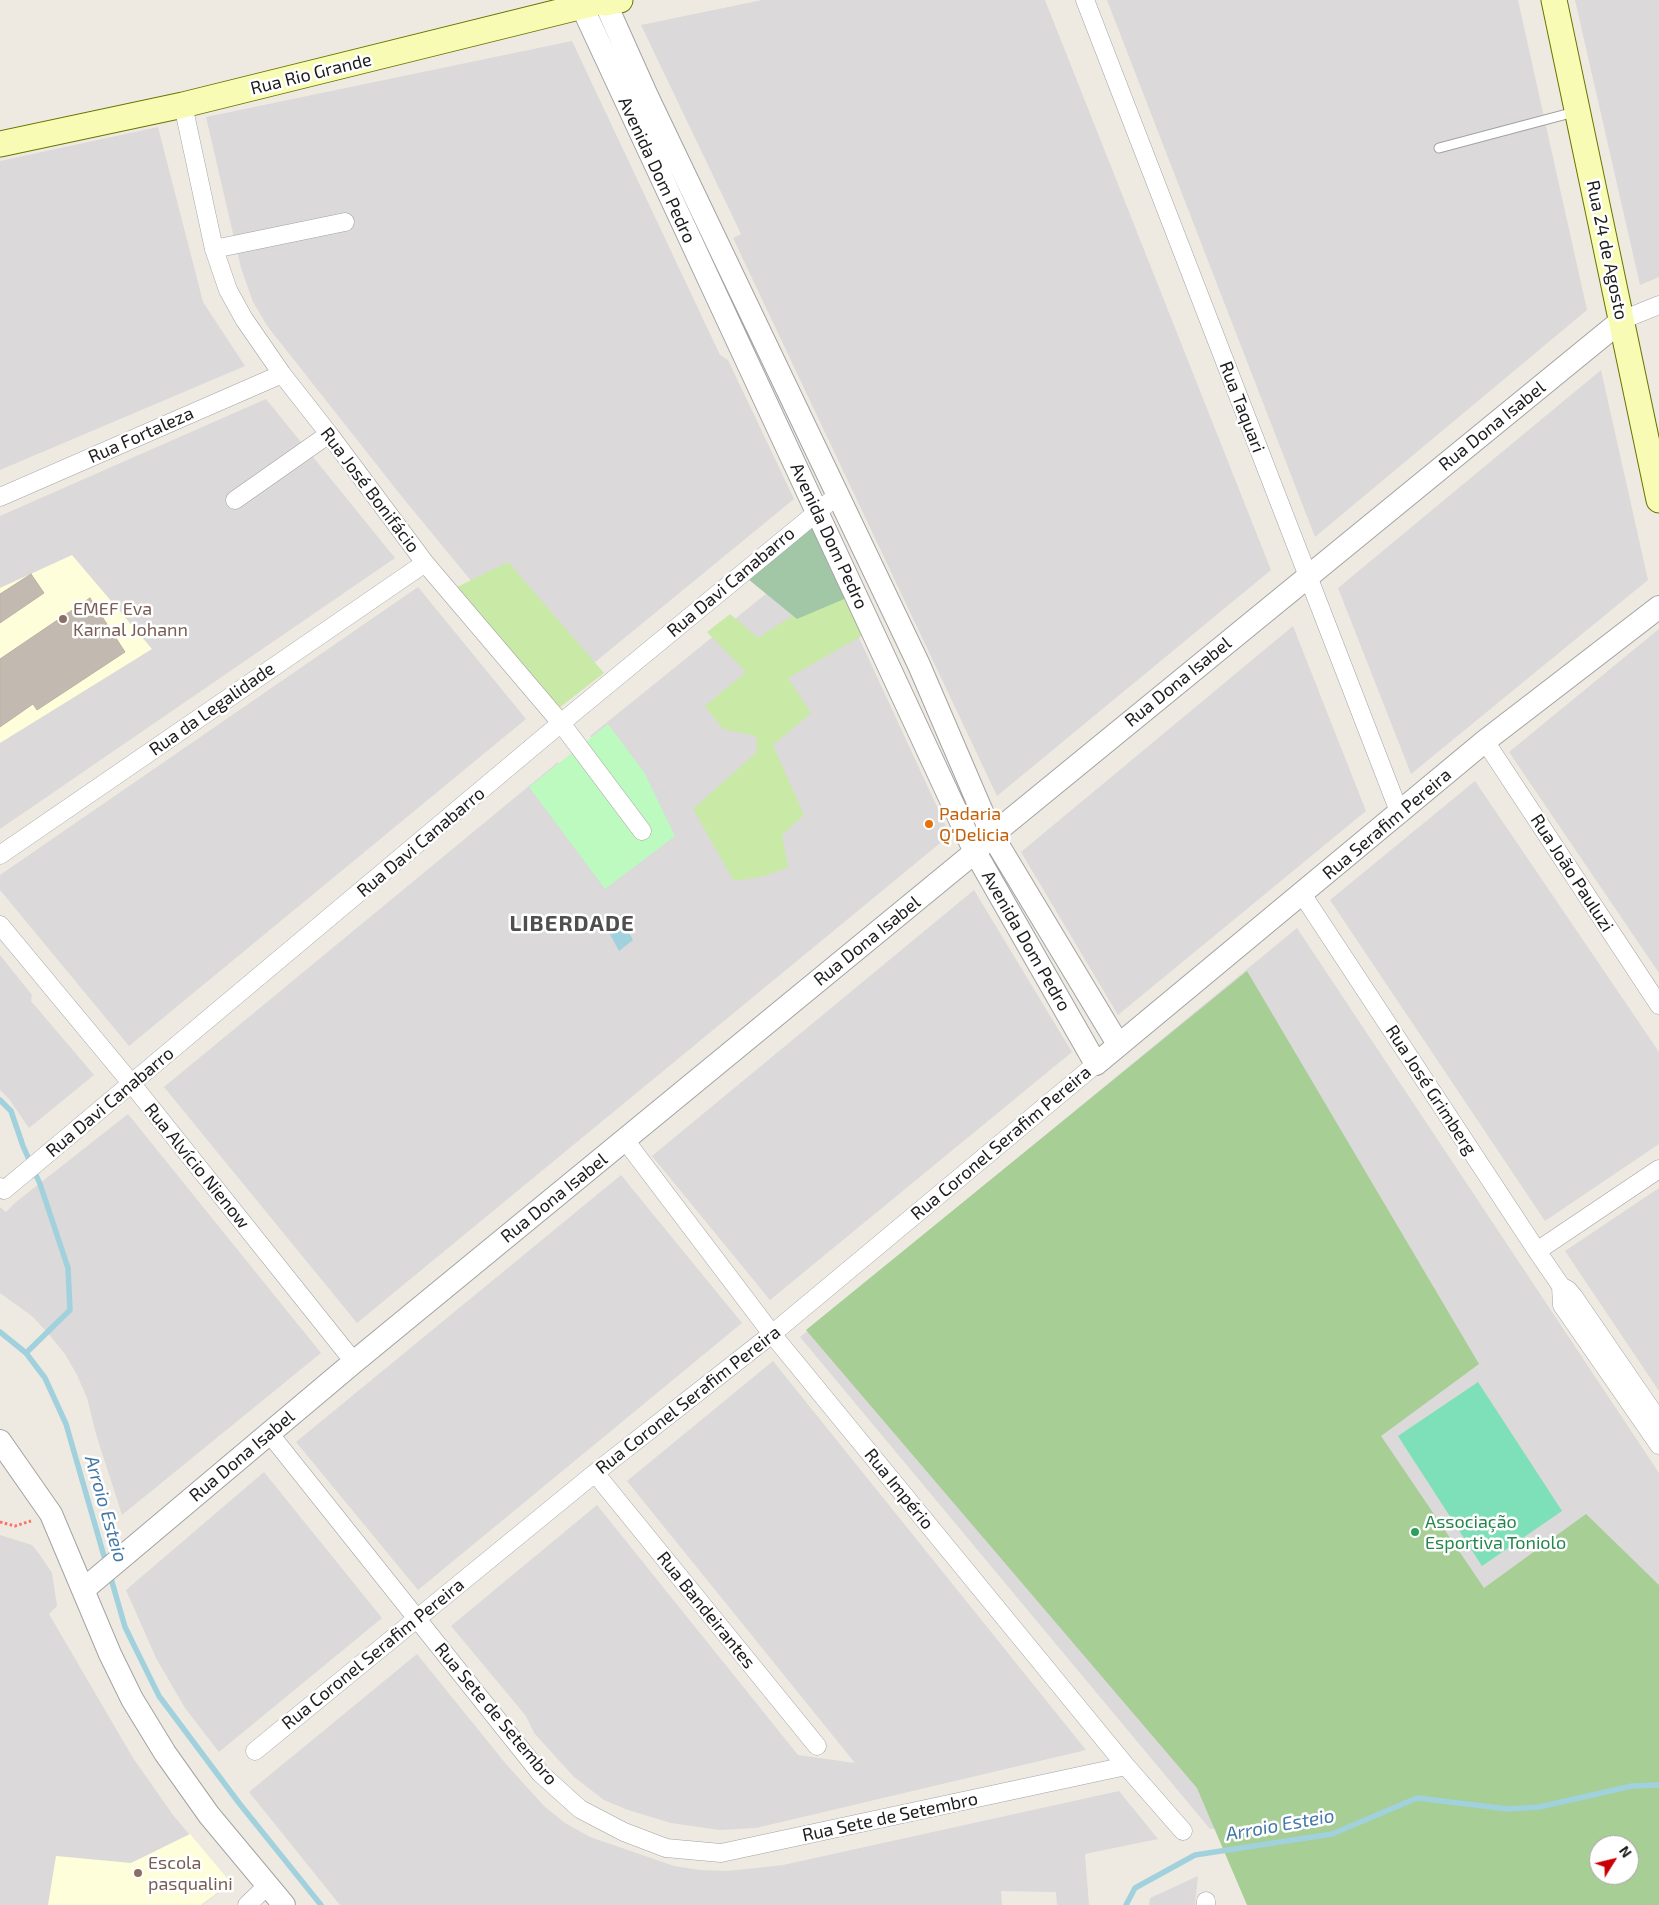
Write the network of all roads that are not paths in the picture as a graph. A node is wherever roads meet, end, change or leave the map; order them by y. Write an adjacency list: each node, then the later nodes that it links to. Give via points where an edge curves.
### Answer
1 (1085, 0): 30 (street, Rua Taquari)
2 (1554, 0): 7 (main road, Rua 24 de Agosto)
3 (598, 2): 4 (street, Avenida Dom Pedro); 5 (main road, Rua Rio Grande); 6 (street, Avenida Dom Pedro)
4 (647, 96): 6 (street); 10 (street, Avenida Dom Pedro)
5 (184, 105): 8 (main road, Rua Rio Grande); 13 (street, Rua José Bonifácio)
6 (626, 105): 11 (street, Avenida Dom Pedro)
7 (1578, 113): 9 (lane); 17 (main road, Rua 24 de Agosto)
8 (0, 144)
9 (1440, 148)
10 (688, 178): 11 (street); 14 (street, Avenida Dom Pedro)
11 (666, 189): 15 (street, Avenida Dom Pedro)
12 (345, 222): 13 (street)
13 (214, 249): 20 (street, Rua José Bonifácio, via 228,290)
14 (729, 266): 15 (street); 18 (street, Avenida Dom Pedro)
15 (707, 274): 19 (street, Avenida Dom Pedro)
16 (1659, 305): 17 (street, Rua Dona Isabel)
17 (1622, 320): 27 (main road, Rua 24 de Agosto); 30 (street, Rua Dona Isabel)
18 (768, 347): 19 (street); 21 (street, Avenida Dom Pedro)
19 (746, 359): 23 (street, Avenida Dom Pedro)
20 (282, 374): 22 (street, Rua José Bonifácio); 25 (street, Rua Fortaleza)
21 (808, 432): 23 (street); 24 (street, Avenida Dom Pedro)
22 (329, 434): 26 (street); 29 (street, Rua José Bonifácio)
23 (786, 444): 28 (street, Avenida Dom Pedro)
24 (838, 494): 28 (street, Rua Davi Canabarro); 31 (street, Avenida Dom Pedro)
25 (0, 497)
26 (235, 500)
27 (1659, 500)
28 (817, 511): 32 (street, Avenida Dom Pedro); 36 (street, Rua Davi Canabarro)
29 (425, 563): 36 (street, Rua José Bonifácio); 44 (street, Rua da Legalidade)
30 (1307, 577): 40 (street, Rua Taquari); 42 (street, Rua Dona Isabel)
31 (878, 580): 32 (street); 34 (street, Avenida Dom Pedro)
32 (854, 591): 35 (street, Avenida Dom Pedro)
33 (1659, 607): 37 (street, Rua Serafim Pereira)
34 (919, 666): 35 (street); 38 (street, Avenida Dom Pedro)
35 (895, 678): 39 (street, Avenida Dom Pedro)
36 (561, 723): 41 (street, Rua José Bonifácio); 50 (street, Rua Davi Canabarro)
37 (1485, 742): 40 (street, Rua Serafim Pereira); 47 (street, Rua João Pauluzi)
38 (957, 753): 39 (street); 42 (street, Avenida Dom Pedro)
39 (934, 764): 43 (street, Avenida Dom Pedro)
40 (1400, 814): 45 (street, Rua Serafim Pereira)
41 (642, 830)
42 (992, 835): 43 (street, Rua Dona Isabel); 48 (street, Avenida Dom Pedro)
43 (975, 852): 49 (street, Avenida Dom Pedro); 51 (street, Rua Dona Isabel)
44 (0, 855)
45 (1302, 894): 48 (street, Rua Serafim Pereira); 54 (street, Rua José Grimberg)
46 (0, 925): 50 (street, Rua Alvício Nienow)
47 (1659, 1004)
48 (1118, 1044): 49 (street, Rua Coronel Serafim Pereira)
49 (1096, 1064): 56 (street, Rua Coronel Serafim Pereira)
50 (132, 1084): 53 (street, Rua Davi Canabarro); 57 (street, Rua Alvício Nienow)
51 (625, 1140): 56 (street, Rua Império); 57 (street, Rua Dona Isabel)
52 (1659, 1169): 54 (street)
53 (2, 1189)
54 (1537, 1251): 55 (street, Rua José Grimberg)
55 (1561, 1286): 58 (street, Rua José Grimberg, via 1574,1297); 61 (street, Rua José Grimberg, via 1562,1305)
56 (772, 1334): 62 (street, Rua Coronel Serafim Pereira); 67 (street, Rua Império)
57 (354, 1362): 59 (street, Rua Dona Isabel)
58 (1659, 1421)
59 (269, 1433): 63 (street, Rua Dona Isabel); 64 (street, Rua Sete de Setembro)
60 (0, 1441): 63 (street, via 51,1514)
61 (1659, 1445)
62 (595, 1473): 64 (street, Rua Coronel Serafim Pereira); 65 (street, Rua Bandeirantes)
63 (91, 1584): 69 (street, via 94,1620 128,1692 160,1746 209,1815)
64 (417, 1619): 66 (street, Rua Coronel Serafim Pereira); 67 (street, Rua Sete de Setembro, via 540,1773 580,1809 624,1832 666,1848 721,1853)
65 (817, 1746)
66 (255, 1750)
67 (1126, 1766): 68 (street, Rua Império)
68 (1183, 1831)
69 (267, 1886): 70 (street); 71 (street)
70 (247, 1905)
71 (284, 1905)

